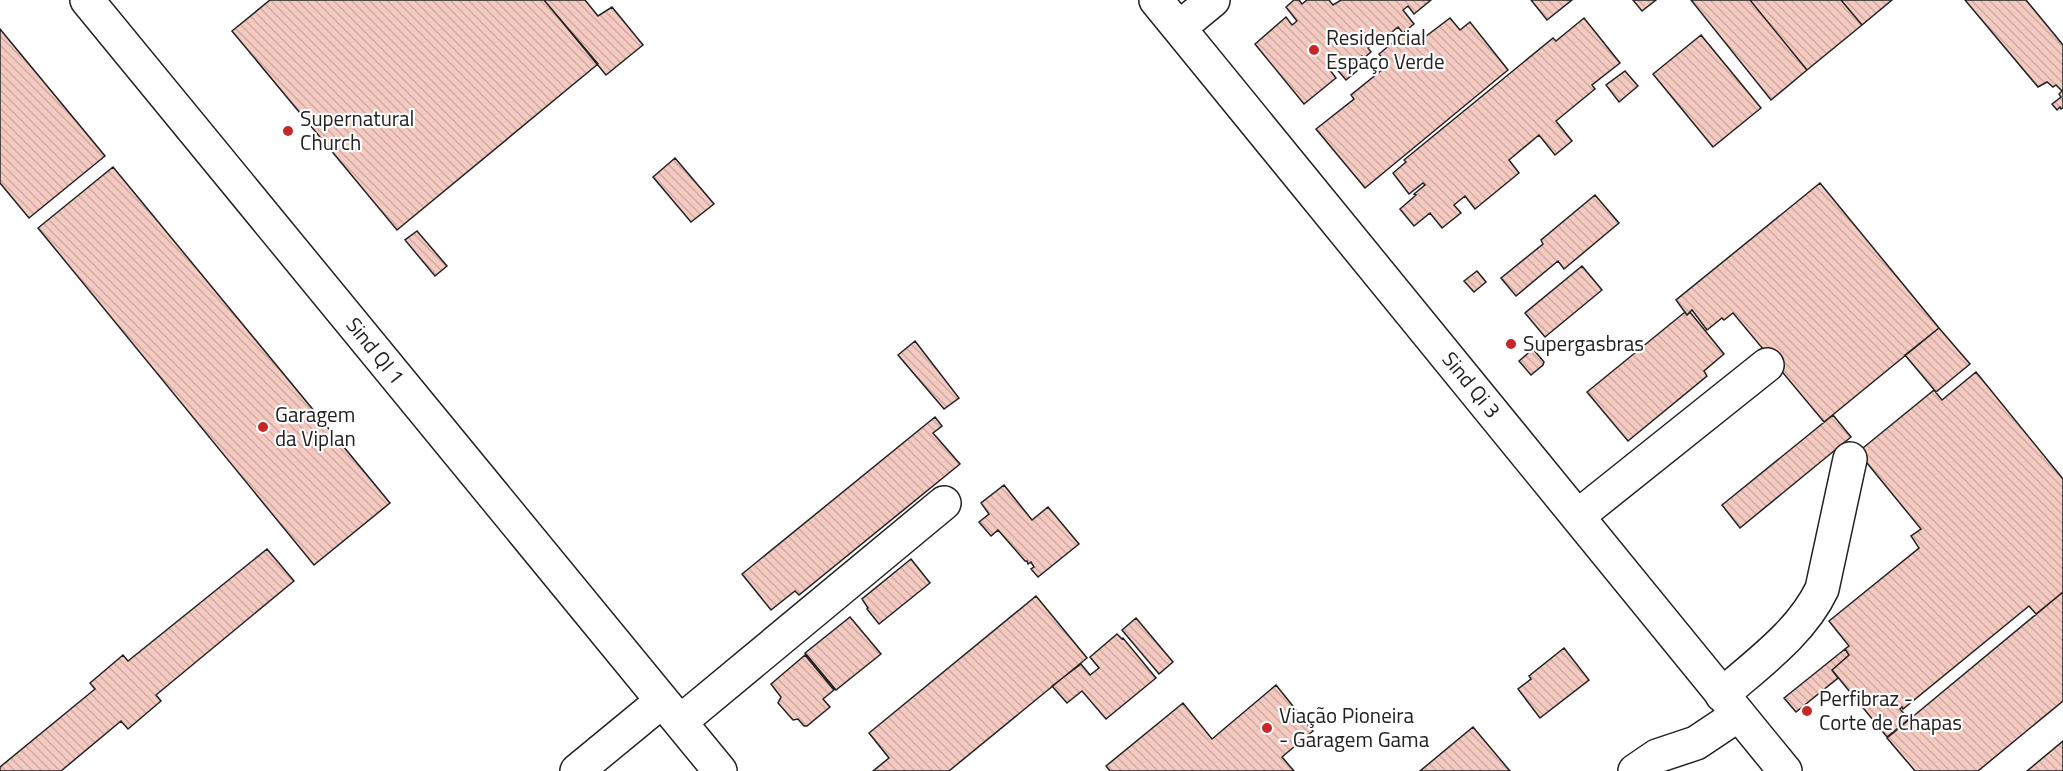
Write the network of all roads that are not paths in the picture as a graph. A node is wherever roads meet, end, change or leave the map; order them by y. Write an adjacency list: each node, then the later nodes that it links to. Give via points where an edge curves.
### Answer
1 (87, 0): 10 (street, Sind QI 1)
2 (1156, 0): 4 (street, Sind Qi 3)
3 (1213, 0): 4 (street)
4 (1179, 28): 8 (street, Sind Qi 3)
5 (1767, 365): 8 (street)
6 (1850, 459): 9 (street, via 1822,589 1814,606)
7 (944, 503): 10 (street)
8 (1578, 516): 9 (street, Sind Qi 3)
9 (1730, 705): 11 (street, Sind Qi 3); 14 (street, via 1696,743 1657,756)
10 (671, 712): 12 (street); 13 (street, Sind QI 1)
11 (1774, 767)
12 (577, 771)
13 (720, 771)
14 (1635, 771)

